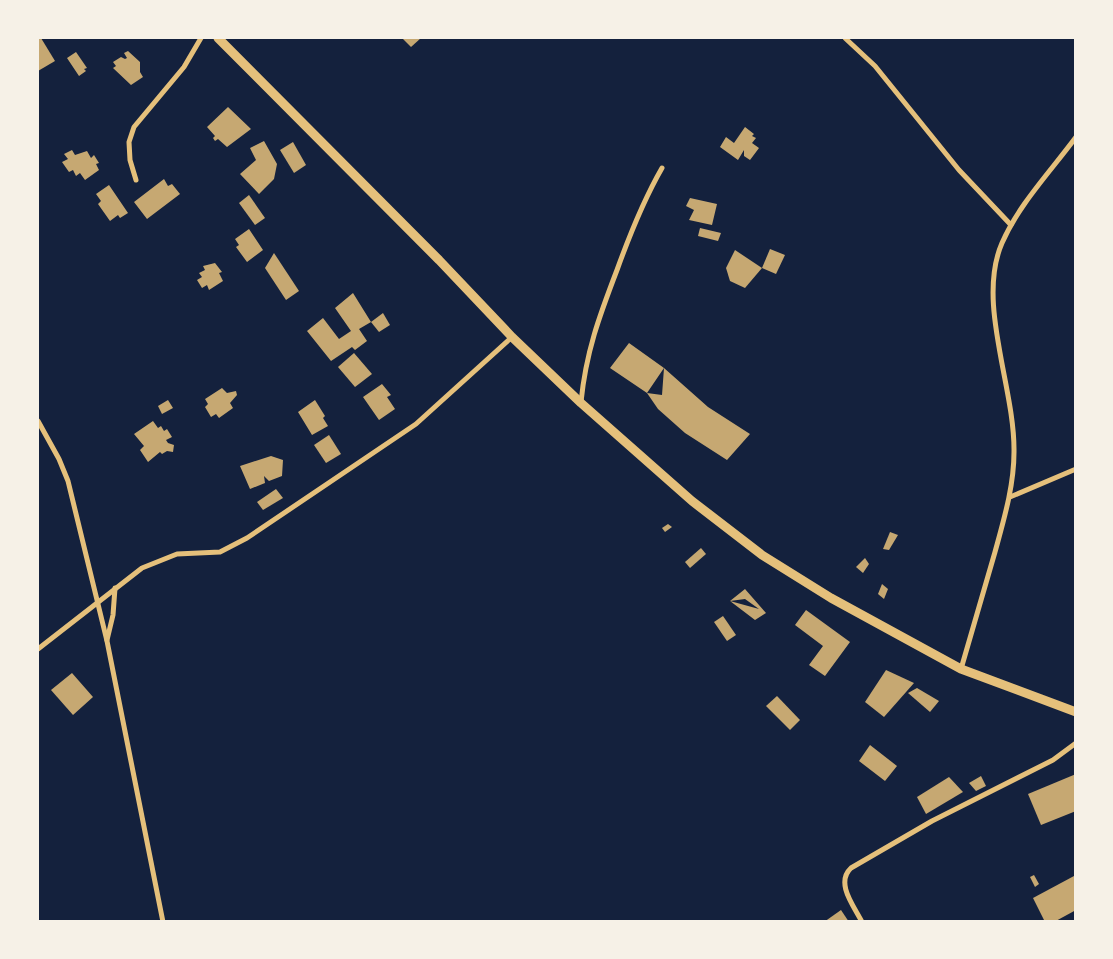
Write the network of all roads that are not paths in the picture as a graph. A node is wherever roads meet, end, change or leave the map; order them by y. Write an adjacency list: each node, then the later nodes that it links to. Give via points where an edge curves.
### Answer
1 (201, 38): 6 (street, via 184,67 134,127 130,160)
2 (218, 38): 8 (main road)
3 (844, 38): 7 (street, via 875,66 959,170)
4 (1076, 137): 7 (street)
5 (662, 168): 9 (street, via 630,233 596,323 584,372)
6 (136, 180)
7 (1011, 225): 12 (street, via 1001,244 992,284 1012,425 1014,452)
8 (512, 336): 9 (main road); 13 (street, via 416,424 247,538 220,552 167,557 142,568)
9 (581, 403): 17 (main road, via 692,501 762,554 831,598)
10 (38, 421): 14 (street, via 68,481)
11 (1076, 470): 12 (street)
12 (1010, 497): 17 (street)
13 (115, 588): 14 (street); 15 (street)
14 (96, 603): 15 (street); 16 (street)
15 (107, 641): 20 (street)
16 (38, 649)
17 (961, 668): 18 (main road)
18 (1076, 712)
19 (1076, 743): 21 (street, via 1053,760 932,821 851,868 844,880 845,888)
20 (163, 922)
21 (862, 922)

